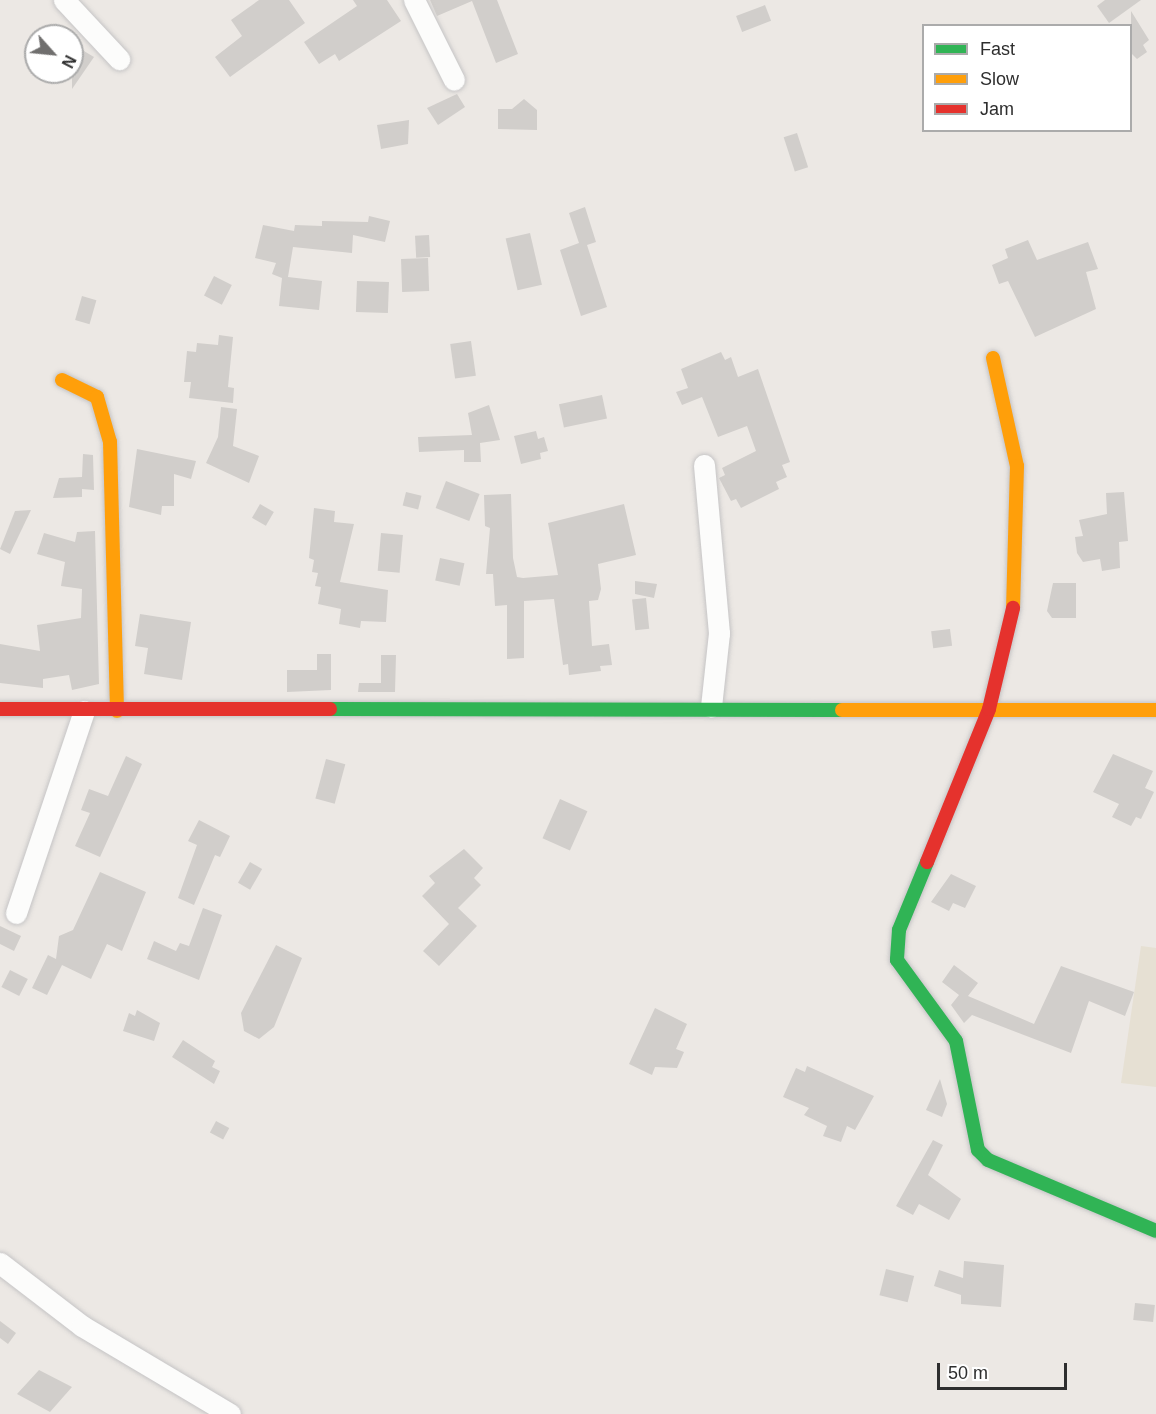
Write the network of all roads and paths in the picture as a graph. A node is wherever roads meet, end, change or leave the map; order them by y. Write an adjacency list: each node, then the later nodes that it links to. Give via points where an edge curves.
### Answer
1 (64, 0): 3 (street)
2 (414, 0): 4 (street)
3 (119, 59)
4 (453, 80)
5 (993, 358): 10 (street, via 1016,457 1018,546 1015,600)
6 (62, 380): 13 (street, via 86,389 105,412)
7 (704, 465): 8 (street, via 719,633)
8 (711, 707): 10 (street); 13 (street)
9 (0, 709): 12 (street)
10 (989, 710): 11 (street); 15 (street, via 899,930 897,960 956,1041 965,1106 978,1150 988,1160)
11 (1156, 710)
12 (84, 711): 13 (street); 14 (street)
13 (117, 711)
14 (16, 913)
15 (1156, 1231)
16 (0, 1263): 17 (street, via 82,1326)
17 (230, 1414)

